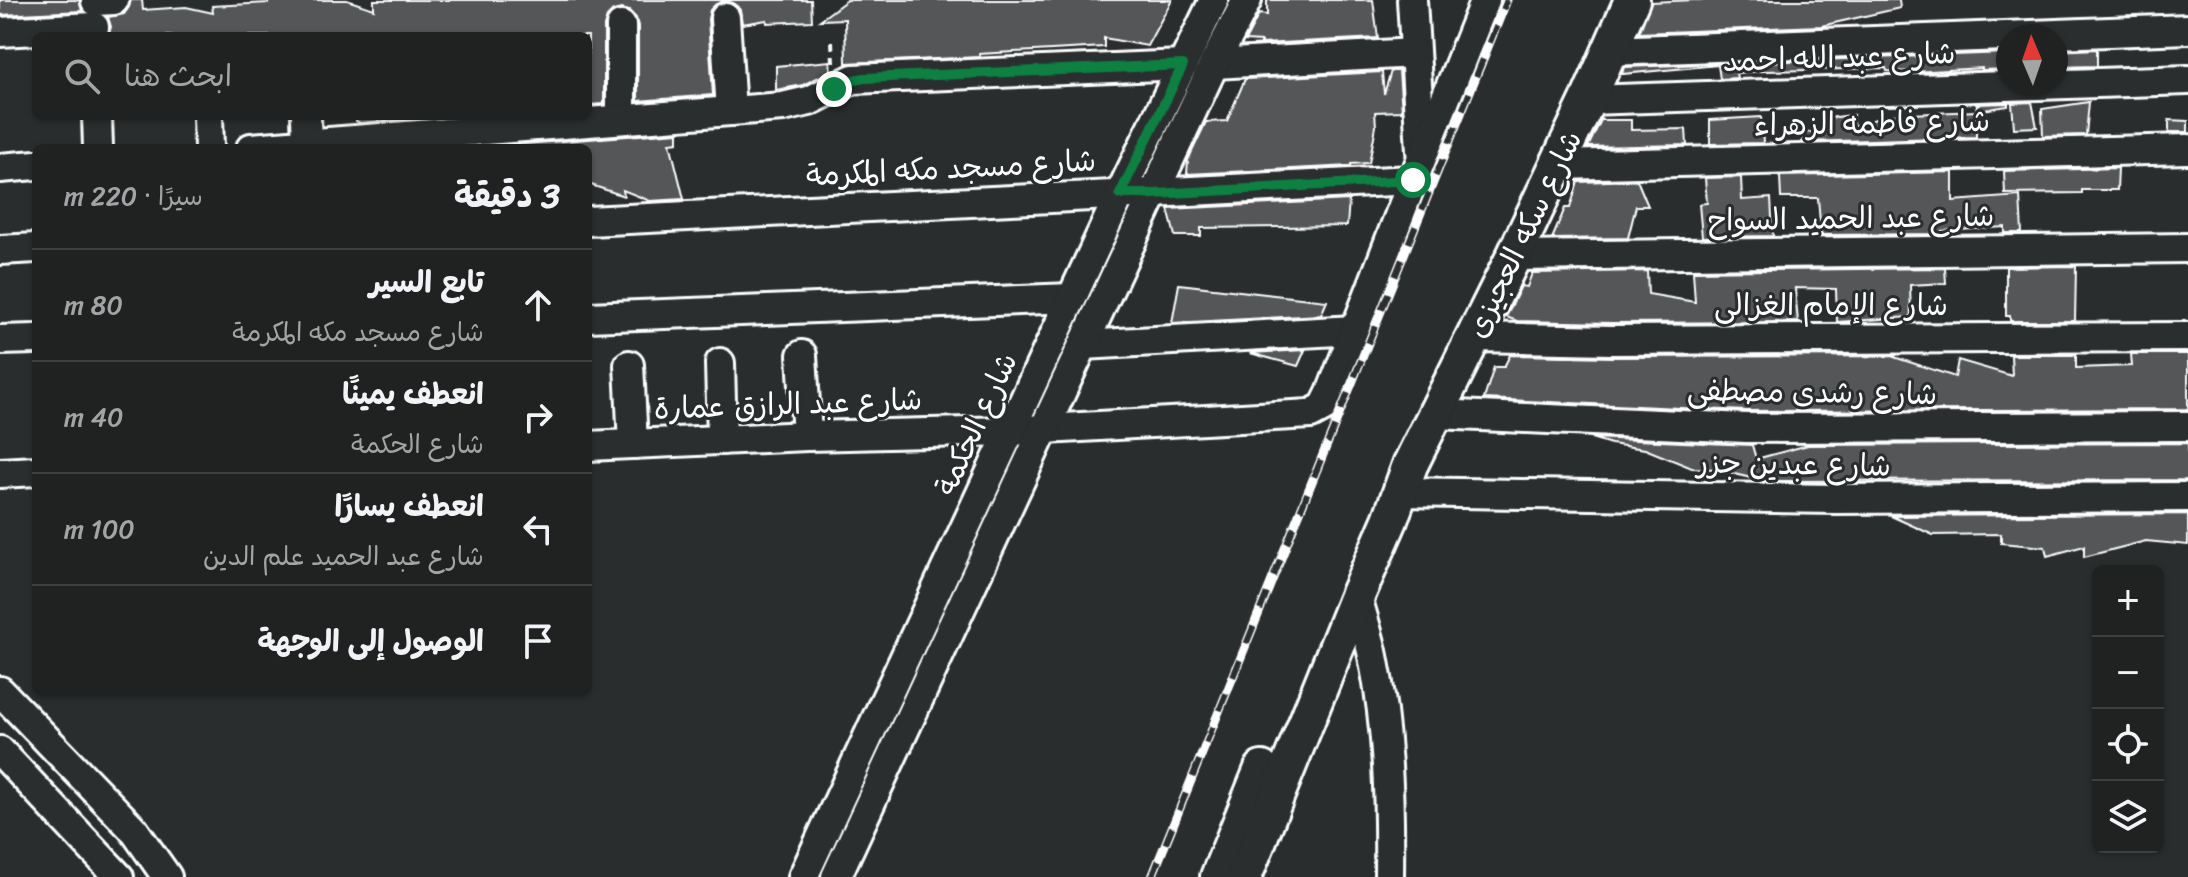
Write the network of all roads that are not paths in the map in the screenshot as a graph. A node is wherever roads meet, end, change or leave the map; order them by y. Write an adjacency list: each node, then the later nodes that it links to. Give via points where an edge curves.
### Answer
1 (114, 0): 7 (street)
2 (1214, 0): 15 (street, شارع الحكمة)
3 (1247, 0): 14 (street)
4 (1412, 0): 13 (street)
5 (1485, 0): 33 (street)
6 (1632, 0): 12 (main road, شارع سكه العجيزى)
7 (95, 16): 11 (street)
8 (725, 18): 18 (street)
9 (621, 26): 19 (street)
10 (2188, 29): 12 (street)
11 (0, 32)
12 (1609, 51): 17 (main road, شارع سكه العجيزى)
13 (1415, 53): 14 (street); 33 (street)
14 (1214, 64): 35 (street)
15 (1183, 65): 18 (street, via 853,79 809,101); 34 (street, شارع الحكمة)
16 (2188, 80): 17 (street, شارع عبد الله احمد)
17 (1588, 100): 31 (main road, شارع سكه العجيزى)
18 (731, 111): 19 (street)
19 (621, 119): 23 (street)
20 (97, 120): 26 (street)
21 (208, 120): 27 (street)
22 (590, 120): 24 (street)
23 (592, 120)
24 (404, 126): 25 (street)
25 (306, 130): 28 (street)
26 (98, 144)
27 (209, 144)
28 (263, 144)
29 (2188, 149): 31 (street, شارع فاطمه الزهراء)
30 (32, 165): 32 (street)
31 (1558, 165): 40 (main road, شارع سكه العجيزى)
32 (0, 168)
33 (1417, 169): 35 (street, شارع مسجد مكه المكرمة); 43 (street)
34 (1120, 194): 35 (street, شارع مسجد مكه المكرمة); 36 (street, شارع مسجد مكه المكرمة); 41 (street, شارع الحكمة)
35 (1154, 194): 48 (street)
36 (592, 221)
37 (32, 248): 39 (street)
38 (2188, 248): 40 (street, شارع عبد الحميد السواح)
39 (0, 250)
40 (1514, 256): 44 (main road, شارع سكه العجيزى)
41 (1072, 298): 42 (street); 55 (street, شارع الحكمة)
42 (592, 317)
43 (1355, 330): 48 (street); 54 (street, شارع عبد الرازق عمارة, via 1324,407 1311,414)
44 (1474, 337): 45 (street, شارع الإمام الغزالى); 52 (main road, شارع سكه العجيزى)
45 (2188, 337)
46 (32, 339): 47 (street)
47 (0, 340)
48 (1083, 345): 54 (street)
49 (802, 355): 56 (street)
50 (720, 363): 57 (street)
51 (629, 365): 58 (street)
52 (1436, 414): 53 (street, شارع رشدى مصطفى, via 1746,428); 62 (main road, شارع سكه العجيزى)
53 (2188, 426)
54 (1044, 429): 55 (street, شارع عبد الرازق عمارة); 70 (street)
55 (1010, 431): 56 (street, شارع عبد الرازق عمارة); 69 (street, شارع الحكمة)
56 (807, 436): 57 (street, شارع عبد الرازق عمارة)
57 (722, 440): 58 (street, شارع عبد الرازق عمارة)
58 (633, 444): 59 (street, شارع عبد الرازق عمارة)
59 (592, 446)
60 (32, 471): 61 (street)
61 (0, 473)
62 (1405, 478): 63 (street, شارع عبدين جزر, via 1836,499); 64 (main road, شارع سكه العجيزى); 71 (main road, شارع سكه العجيزى, via 1383,496 1360,532)
63 (2188, 497)
64 (1357, 596): 72 (main road, شارع سكه العجيزى); 73 (street, via 1381,703)
65 (0, 691): 68 (street, via 134,830)
66 (0, 751): 67 (street)
67 (119, 877)
68 (167, 877)
69 (803, 877)
70 (836, 877)
71 (1218, 877)
72 (1244, 877)
73 (1389, 877)

